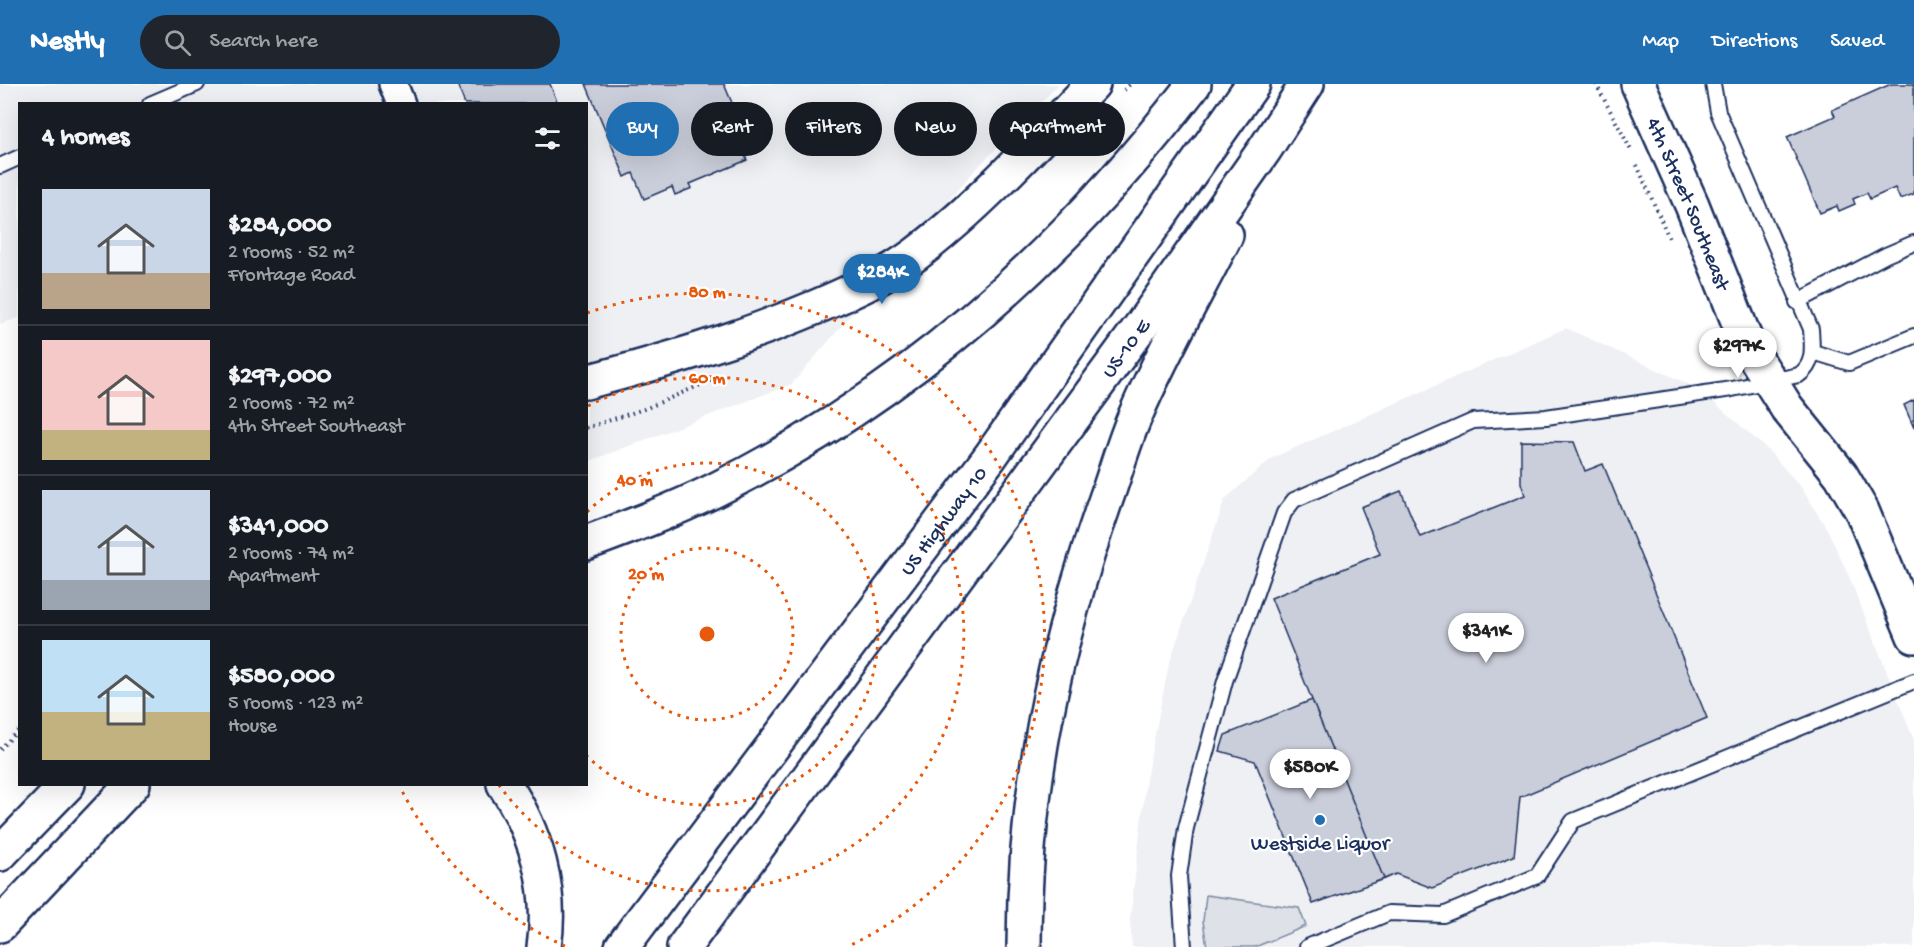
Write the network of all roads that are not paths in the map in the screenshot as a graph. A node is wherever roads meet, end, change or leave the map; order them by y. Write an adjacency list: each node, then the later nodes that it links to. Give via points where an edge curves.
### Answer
1 (196, 84): 9 (lane)
2 (393, 84): 10 (street)
3 (1093, 84): 18 (main road, via 943,231 879,279 732,341)
4 (1194, 84): 19 (main road, via 1120,177 1062,238 992,305 909,372 842,418 740,476)
5 (1253, 84): 28 (main road, US Highway 10, via 990,456)
6 (1308, 84): 29 (main road, US-10 E, via 1143,323); 30 (main road, via 1232,223 1136,414 1086,557 1061,645 1033,785)
7 (1638, 84): 17 (main road, 4th Street Southeast, via 1748,346)
8 (1713, 84): 14 (lane, via 1718,112)
9 (155, 102)
10 (400, 102)
11 (18, 158): 12 (lane)
12 (0, 165)
13 (1914, 243): 14 (lane)
14 (1797, 302): 16 (lane, via 1811,329)
15 (1914, 336): 16 (lane, via 1849,363)
16 (1813, 352): 17 (lane, via 1807,369 1799,375)
17 (1769, 380): 20 (main road, 4th Street Southeast, via 1841,475 1862,511); 31 (lane, via 1546,417 1473,421 1294,500 1284,513 1225,681 1186,828 1179,876)
18 (588, 381)
19 (588, 542)
20 (1914, 636)
21 (1914, 681): 32 (lane, via 1573,821 1537,876 1443,915 1389,913)
22 (66, 786): 25 (main road)
23 (131, 786): 26 (main road)
24 (505, 786): 27 (main road, via 522,814 538,858 547,911)
25 (0, 854)
26 (0, 925)
27 (544, 947)
28 (622, 947)
29 (684, 947)
30 (1024, 947)
31 (1184, 947)
32 (1307, 947)

